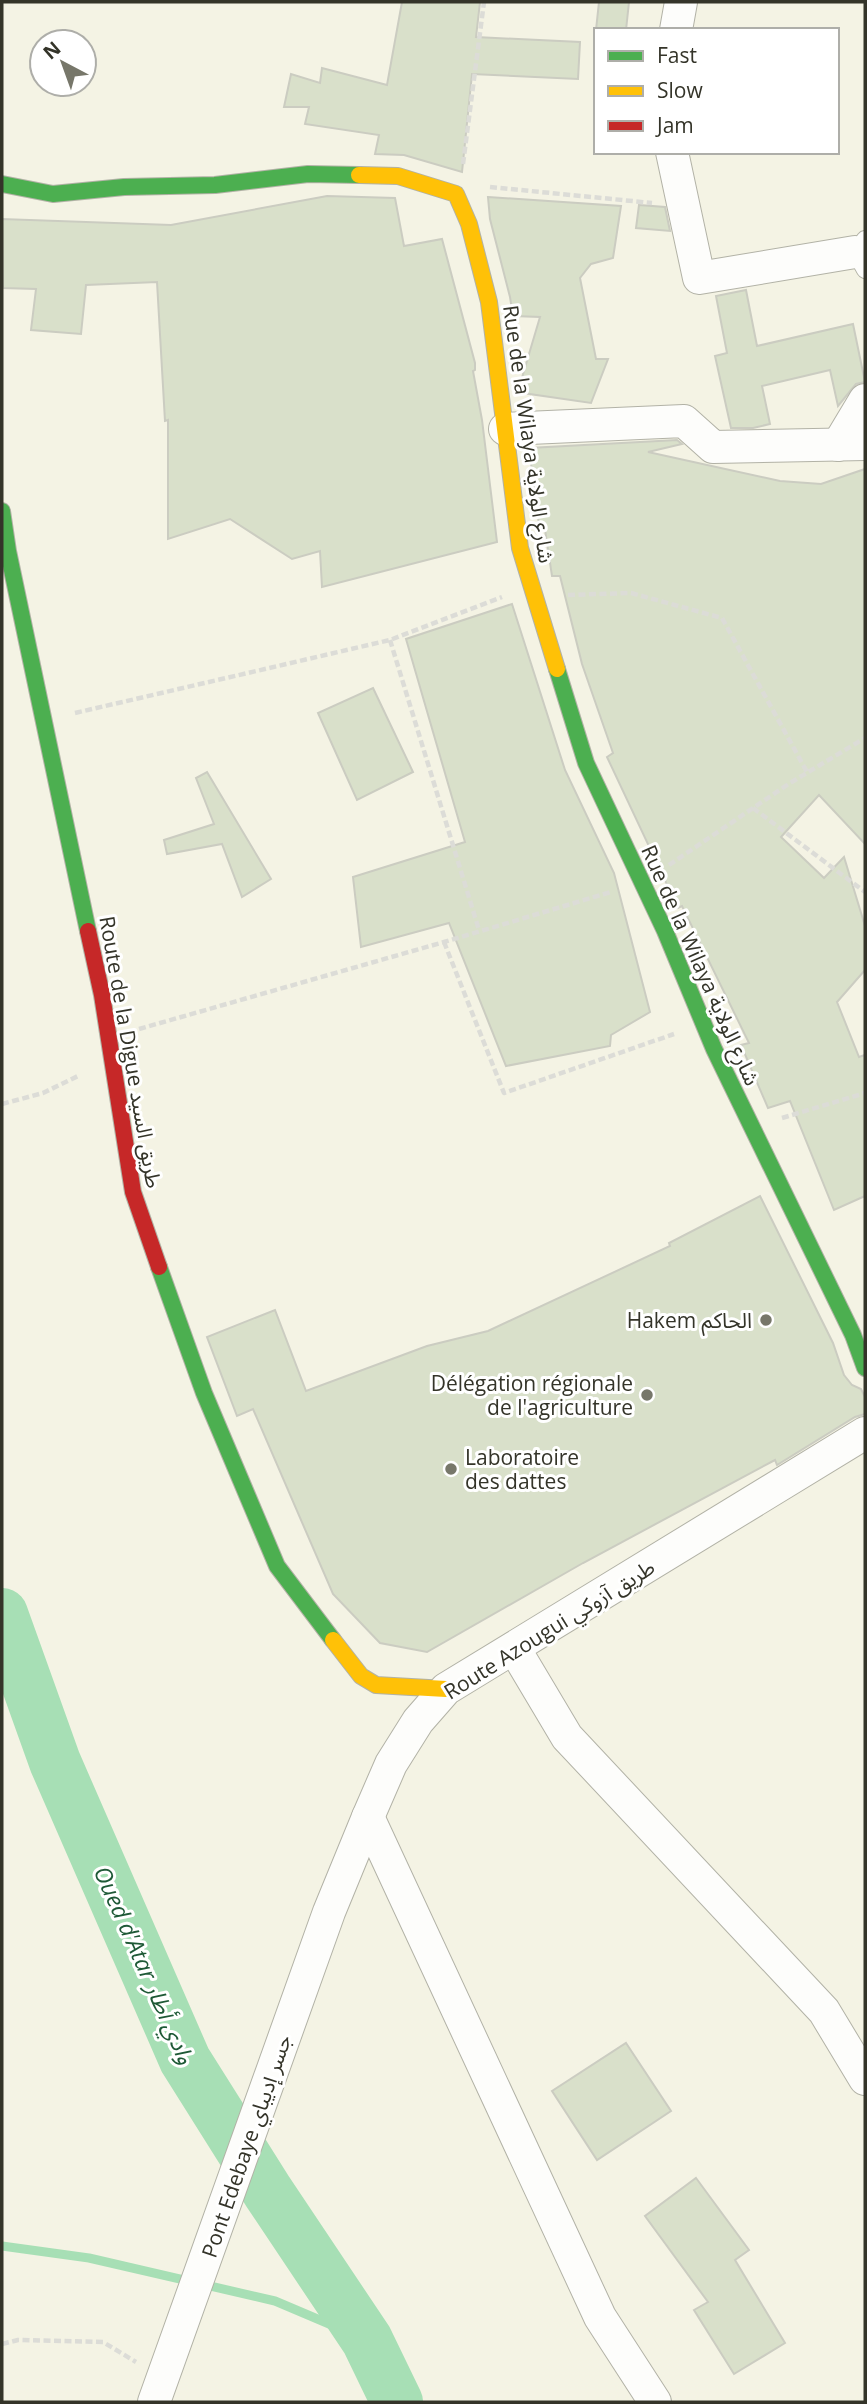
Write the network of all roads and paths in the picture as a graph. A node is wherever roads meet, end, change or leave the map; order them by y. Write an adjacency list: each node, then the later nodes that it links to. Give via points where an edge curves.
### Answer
1 (484, 2): 6 (path)
2 (681, 2): 3 (street)
3 (676, 28)
4 (672, 154): 8 (street)
5 (2, 184): 7 (street, via 53,194 215,185 308,174 398,176 456,194)
6 (461, 184): 7 (path); 8 (path)
7 (458, 201): 11 (street, Rue de la Wilaya شارع الولاية, via 469,224 489,302)
8 (684, 206): 9 (street, via 699,278)
9 (862, 254)
10 (865, 400): 12 (street)
11 (505, 429): 12 (street, via 684,421 713,447); 14 (street, Rue de la Wilaya شارع الولاية, via 520,548)
12 (852, 445)
13 (2, 511): 16 (street, Route de la Digue طريق السيد)
14 (534, 592): 15 (path); 18 (path, via 631,593 722,618); 20 (street, Rue de la Wilaya شارع الولاية, via 586,763)
15 (390, 640): 16 (path); 22 (path)
16 (43, 721): 25 (street, Route de la Digue طريق السيد)
17 (865, 738): 18 (path)
18 (807, 772): 19 (path)
19 (753, 808): 20 (path); 21 (path)
20 (642, 883): 22 (path); 24 (street, Rue de la Wilaya شارع الولاية)
21 (865, 892)
22 (479, 930): 23 (path)
23 (444, 942): 24 (path, via 504,1093); 25 (path)
24 (704, 1024): 29 (street, Rue de la Wilaya شارع الولاية)
25 (109, 1038): 26 (street, Route de la Digue طريق السيد)
26 (112, 1059): 28 (path, via 43,1093); 34 (street, Route de la Digue طريق السيد, via 133,1192 204,1393 277,1566 361,1676 376,1685)
27 (865, 1093): 29 (path)
28 (2, 1104)
29 (751, 1128): 30 (street, Rue de la Wilaya شارع الولاية)
30 (859, 1338): 31 (street, Rue de la Wilaya شارع الولاية)
31 (865, 1368)
32 (865, 1433): 33 (street, Route Azougui طريق آزوكي)
33 (514, 1648): 34 (street, Route Azougui طريق آزوكي); 37 (street, via 567,1737 824,2011)
34 (446, 1689): 35 (street, Route Azougui طريق آزوكي, via 418,1721 391,1764)
35 (368, 1816): 36 (street, Route Azougui طريق آزوكي); 40 (street, via 600,2317)
36 (329, 1912): 39 (street, Pont Edebaye جسر إديباي)
37 (865, 2079)
38 (2, 2344): 39 (path, via 18,2340 103,2342)
39 (159, 2391)
40 (655, 2402)

